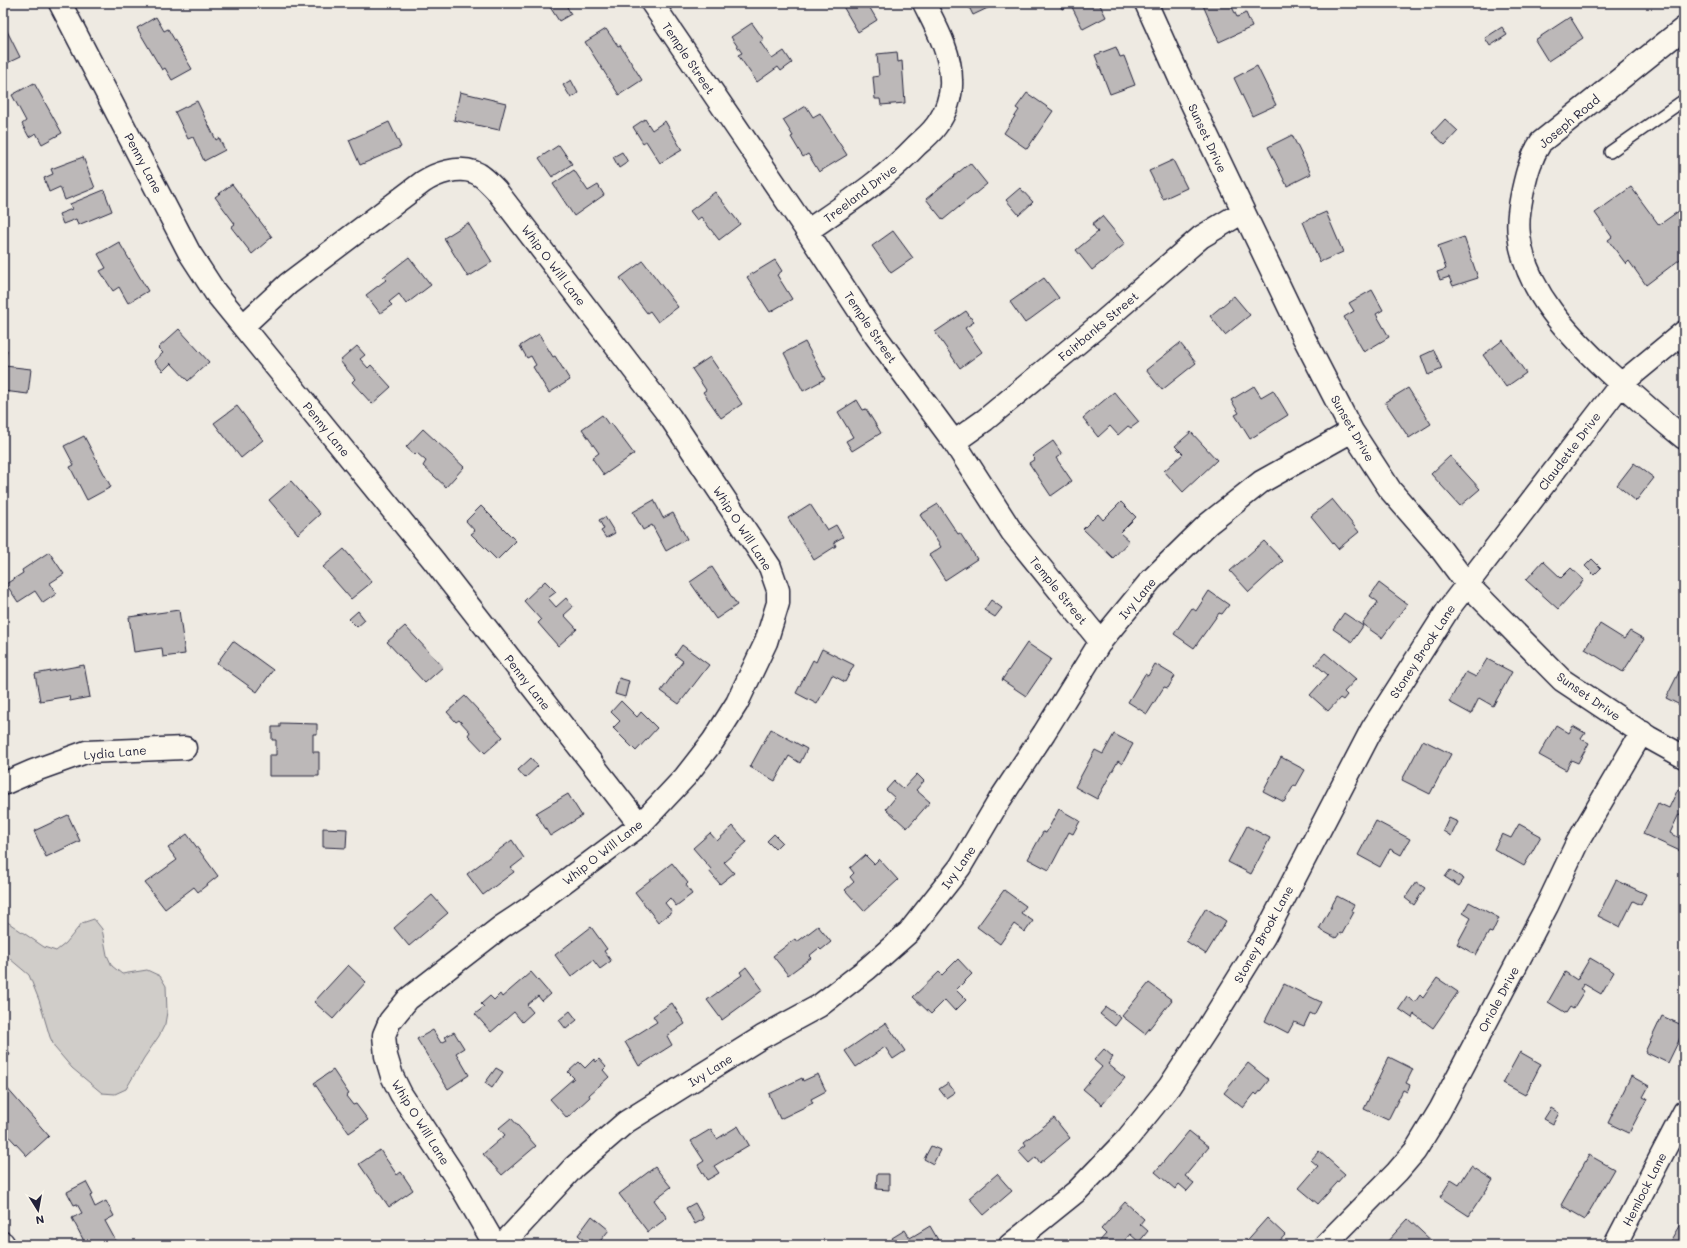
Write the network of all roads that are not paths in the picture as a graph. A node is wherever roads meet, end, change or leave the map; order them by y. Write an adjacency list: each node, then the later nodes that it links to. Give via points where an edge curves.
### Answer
1 (60, 3): 10 (street, Penny Lane, via 189,252 215,292)
2 (652, 3): 9 (street, Temple Street)
3 (924, 3): 9 (street, Treeland Drive, via 943,41 950,69 950,91 943,114 936,126 880,180)
4 (1146, 3): 8 (street, Sunset Drive)
5 (1684, 28): 12 (street, Joseph Road, via 1540,142 1526,173 1518,212 1519,236 1524,257 1542,297 1575,341)
6 (1684, 100): 7 (lane)
7 (1610, 152)
8 (1243, 212): 13 (street, Sunset Drive); 15 (street, Fairbanks Street, via 1201,236 1068,352)
9 (807, 231): 15 (street, Temple Street, via 875,335)
10 (243, 326): 22 (street, Penny Lane, via 434,560); 22 (street, Whip O Will Lane, via 288,284 432,176 461,170 474,172 496,190 670,417 770,567 778,590 777,608 766,642 738,703 685,777)
11 (1684, 332): 12 (street, Claudette Drive)
12 (1621, 384): 14 (street, Joseph Road); 16 (street, Claudette Drive)
13 (1352, 431): 16 (street, Sunset Drive, via 1391,491 1437,544); 17 (street, Ivy Lane, via 1261,482 1208,524 1151,580)
14 (1684, 438)
15 (954, 442): 17 (street, Temple Street, via 1012,532)
16 (1467, 584): 18 (street, Sunset Drive, via 1562,680); 26 (street, Stoney Brook Lane, via 1372,729 1264,937 1169,1087 1127,1139 1077,1191)
17 (1101, 642): 25 (street, Ivy Lane, via 960,867 909,932 867,969 818,1006 762,1037 626,1122 574,1167)
18 (1642, 732): 20 (street, Sunset Drive); 27 (street, Oriole Drive, via 1577,843 1547,906 1440,1110 1415,1151)
19 (185, 748): 21 (street, Lydia Lane, via 86,752)
20 (1684, 757)
21 (3, 784)
22 (640, 825): 24 (street, Whip O Will Lane, via 408,999 390,1021 384,1035 386,1056 401,1094 458,1181)
23 (1684, 1112): 28 (street, Hemlock Lane)
24 (495, 1245)
25 (502, 1245)
26 (1010, 1245)
27 (1325, 1245)
28 (1615, 1245)

